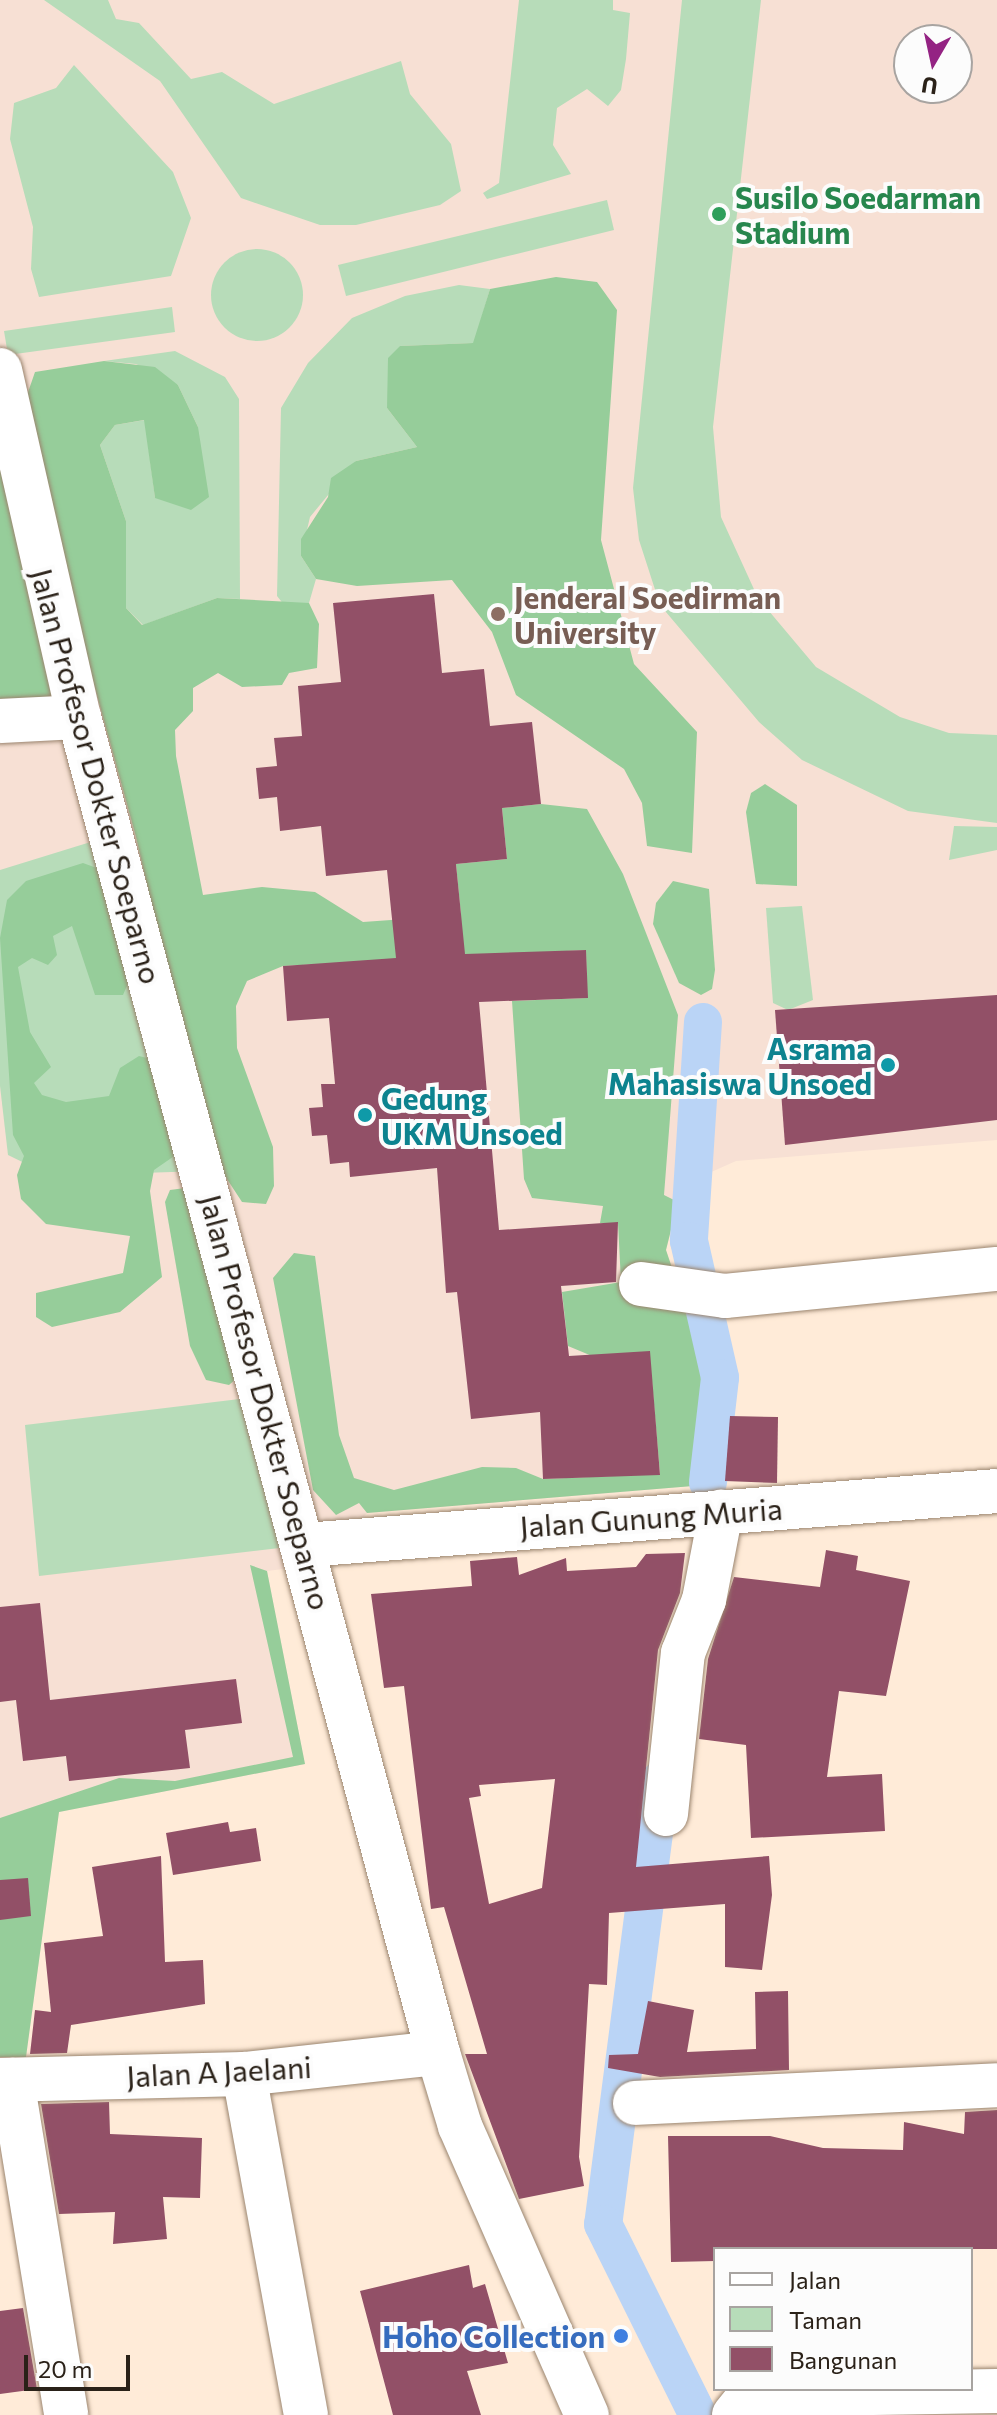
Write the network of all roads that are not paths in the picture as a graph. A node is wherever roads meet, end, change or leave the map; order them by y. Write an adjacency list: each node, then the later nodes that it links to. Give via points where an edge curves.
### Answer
1 (0, 370): 2 (street, Jalan Profesor Dokter Soeparno)
2 (79, 717): 3 (street); 8 (street, Jalan Profesor Dokter Soeparno)
3 (0, 721)
4 (997, 1269): 5 (street, via 725,1296)
5 (658, 1286)
6 (997, 1491): 7 (street, Jalan Gunung Muria)
7 (721, 1512): 8 (street, Jalan Gunung Muria); 9 (street, via 704,1600 683,1653)
8 (305, 1545): 10 (street, Jalan Profesor Dokter Soeparno)
9 (666, 1814)
10 (438, 2053): 11 (street, Jalan A Jaelani); 18 (street, Jalan Profesor Dokter Soeparno, via 460,2126)
11 (244, 2074): 12 (street, Jalan A Jaelani); 17 (street)
12 (6, 2080): 16 (street)
13 (997, 2085): 14 (street)
14 (635, 2103)
15 (997, 2391): 19 (street, via 750,2395)
16 (66, 2415)
17 (306, 2415)
18 (587, 2415)
19 (734, 2415)

